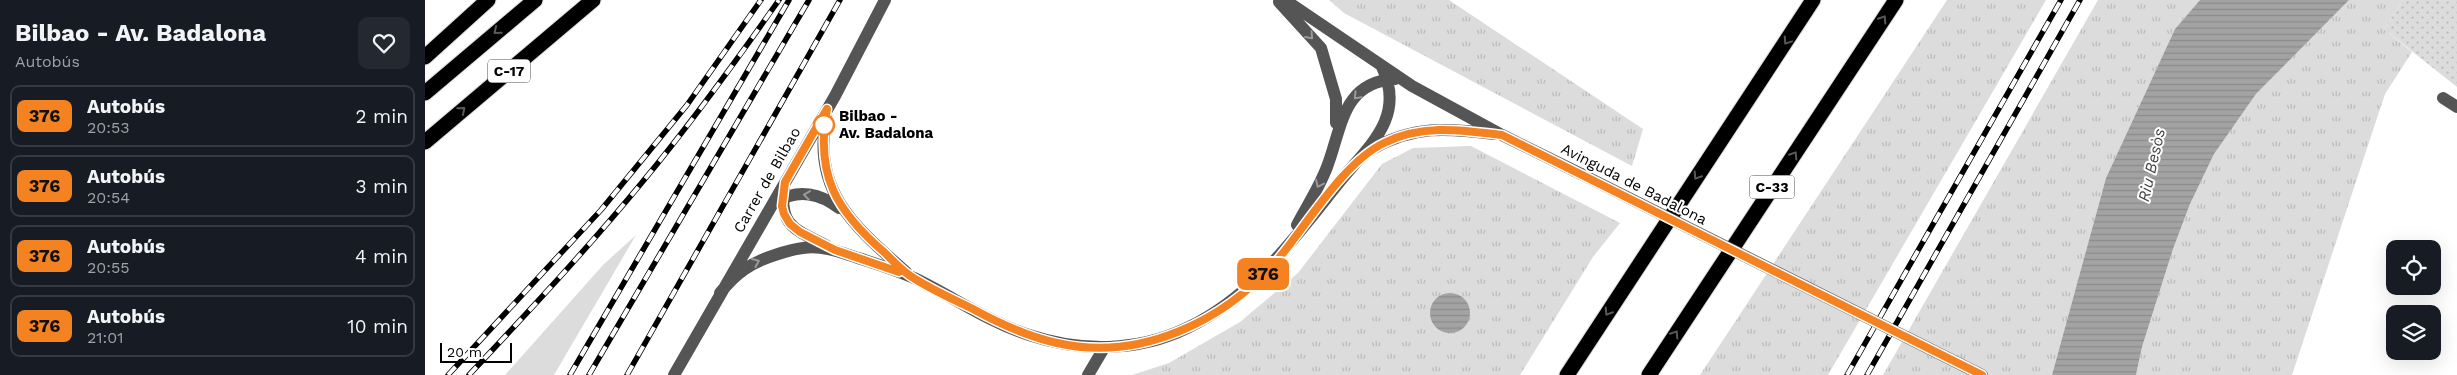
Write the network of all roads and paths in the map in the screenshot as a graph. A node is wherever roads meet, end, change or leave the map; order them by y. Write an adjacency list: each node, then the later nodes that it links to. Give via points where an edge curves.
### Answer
1 (488, 0): 9 (highway)
2 (535, 0): 11 (highway, C-17, one-way to 11)
3 (593, 0): 17 (highway, C-17, one-way to 3)
4 (885, 0): 14 (street, Carrer de Bilbao)
5 (1277, 0): 16 (street, one-way to 16, via 1321,48 1336,98)
6 (1285, 0): 10 (street)
7 (1813, 0): 30 (highway, one-way to 30)
8 (1896, 0): 31 (highway, C-33, one-way to 8)
9 (425, 57)
10 (1394, 79): 15 (street, Avinguda de Badalona); 16 (street, one-way to 16, via 1368,85 1354,98 1345,111); 18 (street, via 1380,134)
11 (425, 93)
12 (2443, 98): 13 (street)
13 (2457, 107)
14 (827, 109): 19 (street, Carrer de Bilbao); 22 (street, via 822,146 825,166 835,198)
15 (1502, 135): 18 (street, via 1453,128 1428,130 1382,143); 32 (street, Avinguda de Badalona, bridge)
16 (1335, 138): 24 (street, one-way to 24, via 1316,190)
17 (425, 142)
18 (1365, 154): 24 (street)
19 (785, 182): 20 (street); 21 (street, Carrer de Bilbao)
20 (782, 198): 21 (street); 22 (street, one-way to 20, via 833,203 810,194 791,194); 23 (street, via 784,214 790,224)
21 (769, 208): 26 (street, Carrer de Bilbao)
22 (845, 213): 25 (street)
23 (835, 250): 25 (street); 26 (street, one-way to 23, via 734,276 761,260 805,248)
24 (1278, 259): 27 (street, via 1231,302 1186,329 1157,340)
25 (913, 278): 27 (street, via 1002,325 1029,335 1058,343)
26 (720, 294): 28 (street, Carrer de Bilbao)
27 (1104, 348): 29 (street)
28 (674, 375)
29 (1088, 375)
30 (1567, 375)
31 (1649, 375)
32 (1982, 375)

